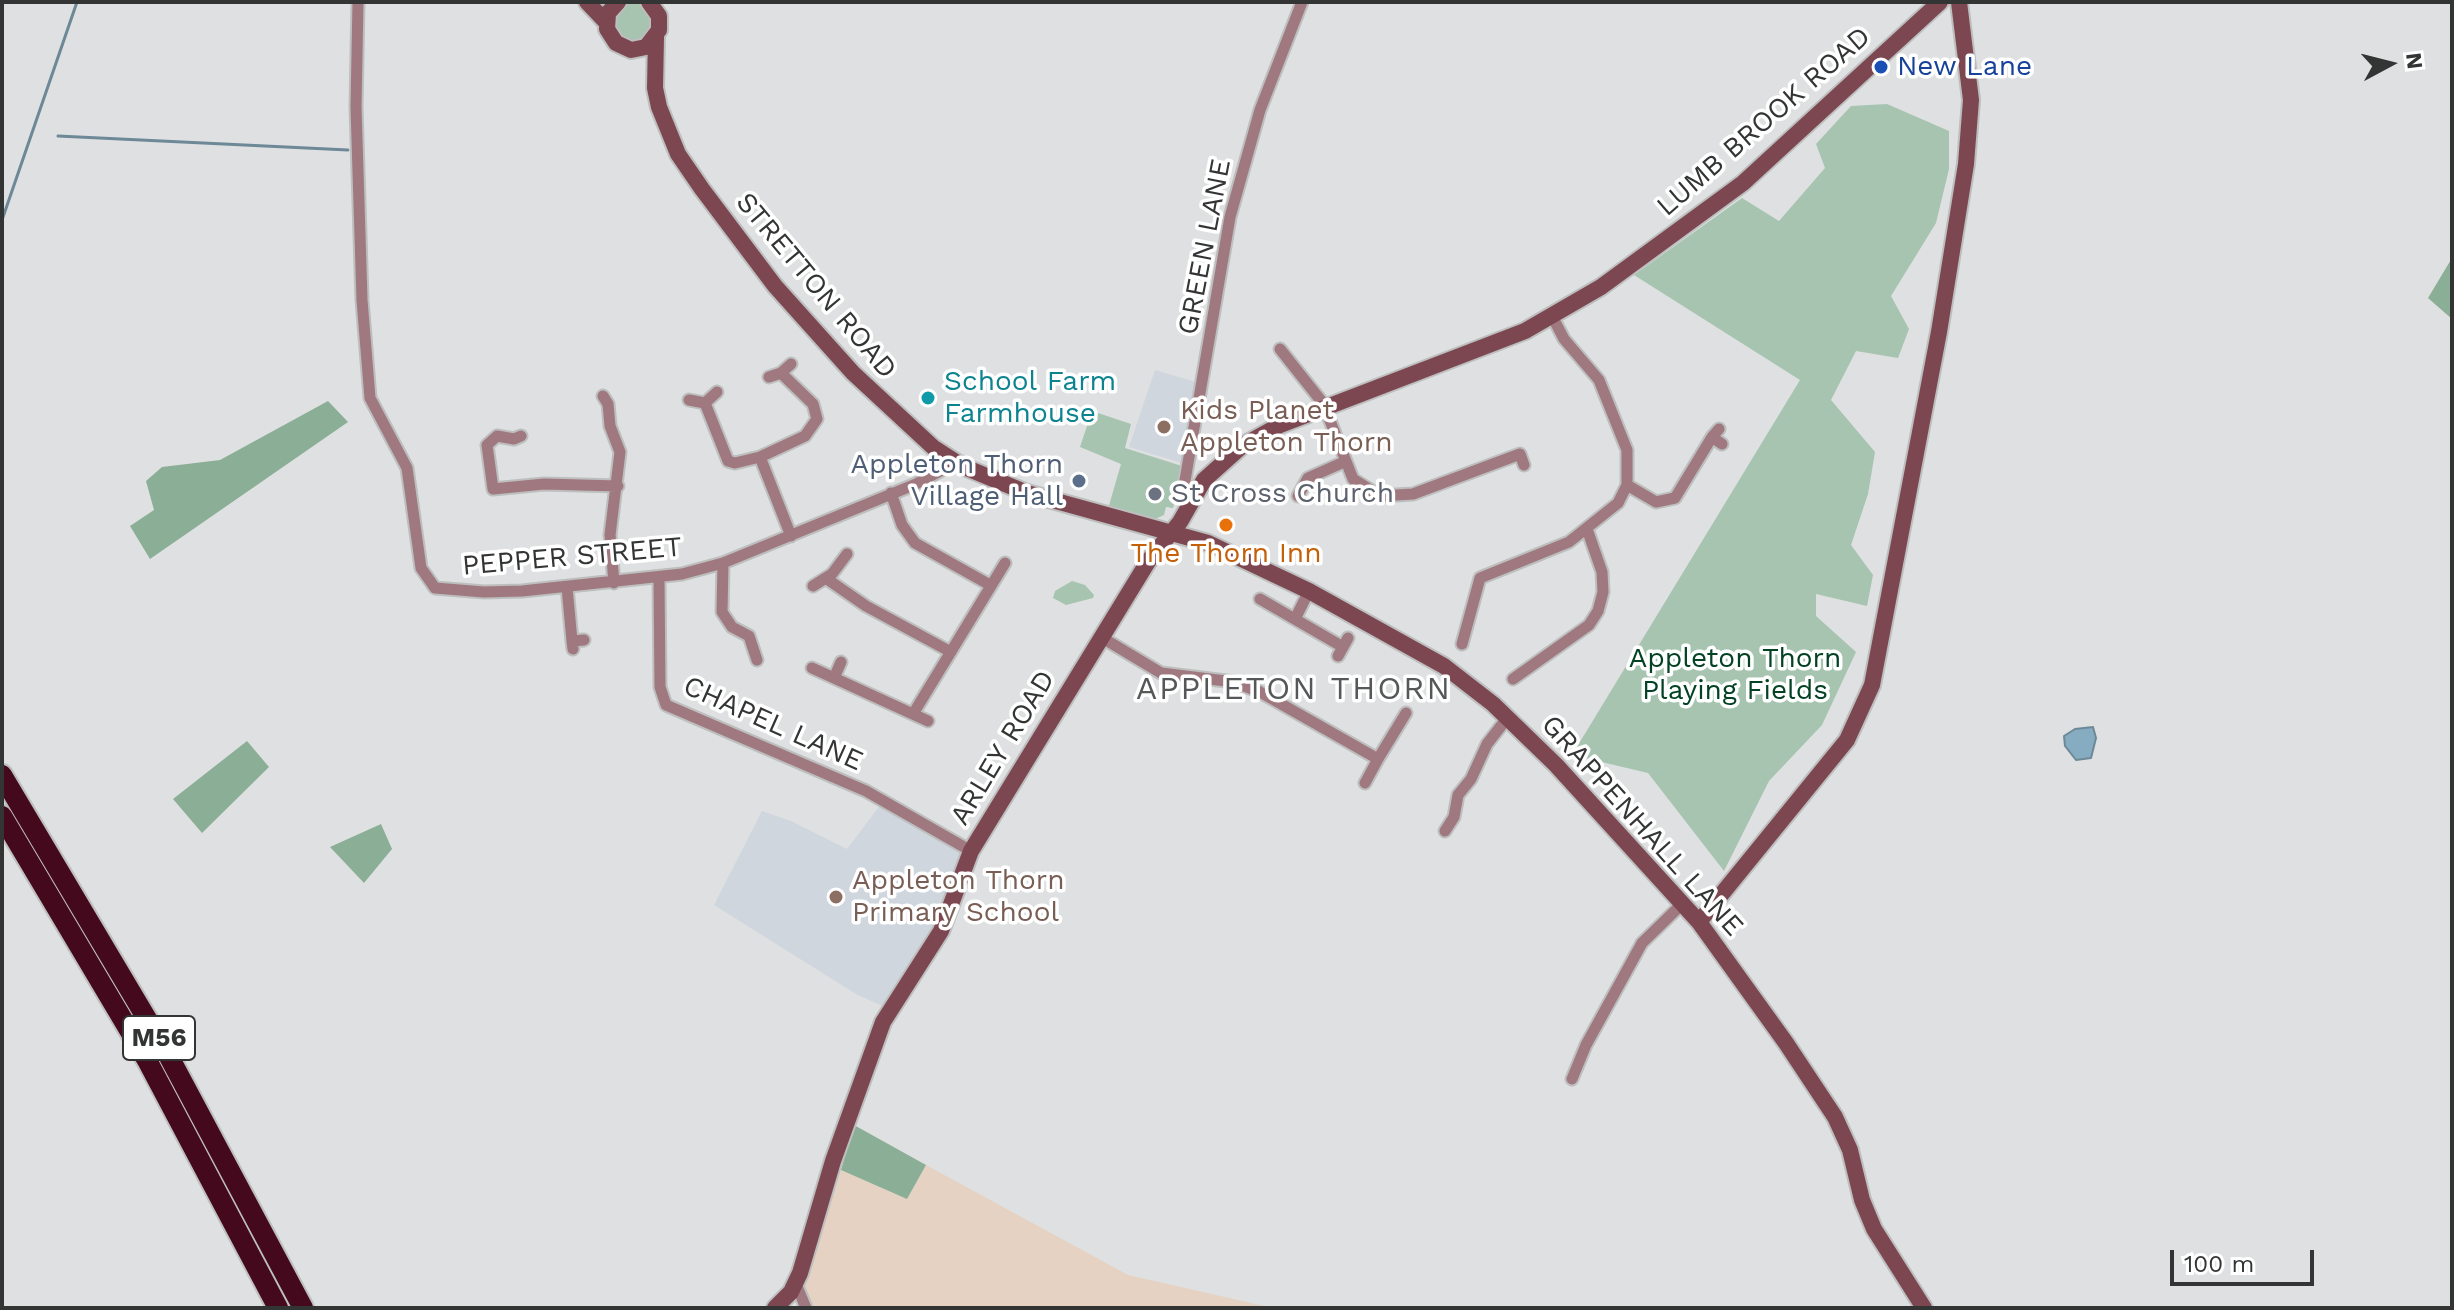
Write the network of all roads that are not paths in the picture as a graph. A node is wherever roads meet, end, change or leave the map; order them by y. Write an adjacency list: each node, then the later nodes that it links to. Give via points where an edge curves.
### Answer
1 (358, 2): 43 (street, PEPPER STREET, via 356,107 370,398 407,468 421,568 435,588 447,591)
2 (587, 2): 9 (street)
3 (618, 2): 9 (street)
4 (649, 2): 8 (street)
5 (1302, 2): 31 (street, GREEN LANE, via 1260,110 1230,217 1182,498)
6 (1940, 2): 13 (street, LUMB BROOK ROAD, via 1743,183 1644,258)
7 (1959, 2): 68 (street, via 1971,100 1966,164 1872,685 1847,740)
8 (660, 9): 10 (street, STRETTON ROAD)
9 (606, 22): 11 (street, STRETTON ROAD, via 616,43)
10 (656, 37): 11 (street, via 646,47); 12 (street, STRETTON ROAD)
11 (631, 50): 12 (street, STRETTON ROAD)
12 (655, 88): 24 (street, STRETTON ROAD, via 678,154 737,239 880,402)
13 (1552, 316): 20 (street, LUMB BROOK ROAD); 27 (street, via 1599,380 1627,450)
14 (1280, 349): 20 (street)
15 (791, 364): 23 (street, via 775,375 813,404 817,419 805,436)
16 (717, 392): 19 (street)
17 (601, 394): 28 (street, via 620,452)
18 (689, 400): 19 (street)
19 (705, 403): 23 (street, via 728,461)
20 (1325, 408): 25 (street); 31 (street, LUMB BROOK ROAD, via 1242,446 1204,480)
21 (521, 436): 28 (street, via 486,441 493,489)
22 (1718, 437): 27 (street, via 1675,498 1656,502)
23 (760, 457): 34 (street)
24 (957, 462): 29 (street, PEPPER STREET); 33 (street, STRETTON ROAD, via 1077,510)
25 (1344, 462): 26 (street, via 1365,489 1398,498 1520,454); 30 (street, via 1308,478)
26 (1524, 465)
27 (1627, 485): 32 (street, via 1618,503)
28 (618, 486): 40 (street, via 610,535)
29 (891, 493): 34 (street, PEPPER STREET); 41 (street, via 911,540)
30 (1298, 496)
31 (1188, 505): 33 (street, LUMB BROOK ROAD)
32 (1587, 529): 49 (street, via 1543,555 1480,578); 56 (street, via 1602,572 1598,611 1589,625)
33 (1169, 532): 44 (street, GRAPPENHALL LANE, via 1208,543); 47 (street, ARLEY ROAD)
34 (791, 536): 36 (street, PEPPER STREET)
35 (847, 554): 39 (street)
36 (723, 563): 38 (street, PEPPER STREET); 52 (street, via 722,612 732,627 749,636)
37 (1005, 563): 41 (street)
38 (659, 579): 40 (street, PEPPER STREET); 66 (street, CHAPEL LANE, via 660,687 666,705 866,791)
39 (827, 579): 42 (street); 51 (street)
40 (614, 583): 43 (street, PEPPER STREET)
41 (990, 585): 51 (street)
42 (813, 586)
43 (567, 587): 48 (street)
44 (1309, 591): 46 (street); 59 (street, GRAPPENHALL LANE, via 1434,659)
45 (1260, 599): 46 (street)
46 (1295, 619): 50 (street)
47 (1101, 637): 61 (street, via 1161,673 1234,682 1260,692); 66 (street, ARLEY ROAD)
48 (576, 643)
49 (1462, 644)
50 (1343, 647)
51 (951, 652): 58 (street)
52 (757, 660)
53 (841, 662): 55 (street)
54 (812, 668): 55 (street)
55 (834, 678): 58 (street)
56 (1511, 679)
57 (1406, 713): 61 (street)
58 (913, 714): 60 (street)
59 (1508, 717): 65 (street, via 1458,795); 67 (street, GRAPPENHALL LANE)
60 (928, 721)
61 (1378, 759): 63 (street)
62 (2, 775): 72 (highway, M56, via 108,948)
63 (1365, 783)
64 (2, 816): 71 (highway, M56, via 148,1062)
65 (1445, 833)
66 (971, 851): 70 (street, ARLEY ROAD, via 941,931 878,1034)
67 (1683, 903): 68 (street, GRAPPENHALL LANE); 69 (street, via 1642,943)
68 (1699, 922): 75 (street, GRAPPENHALL LANE, via 1835,1117 1850,1150 1867,1215)
69 (1572, 1079)
70 (796, 1284): 73 (street, ARLEY ROAD); 74 (street)
71 (278, 1308)
72 (303, 1308)
73 (775, 1308)
74 (806, 1308)
75 (1924, 1308)

